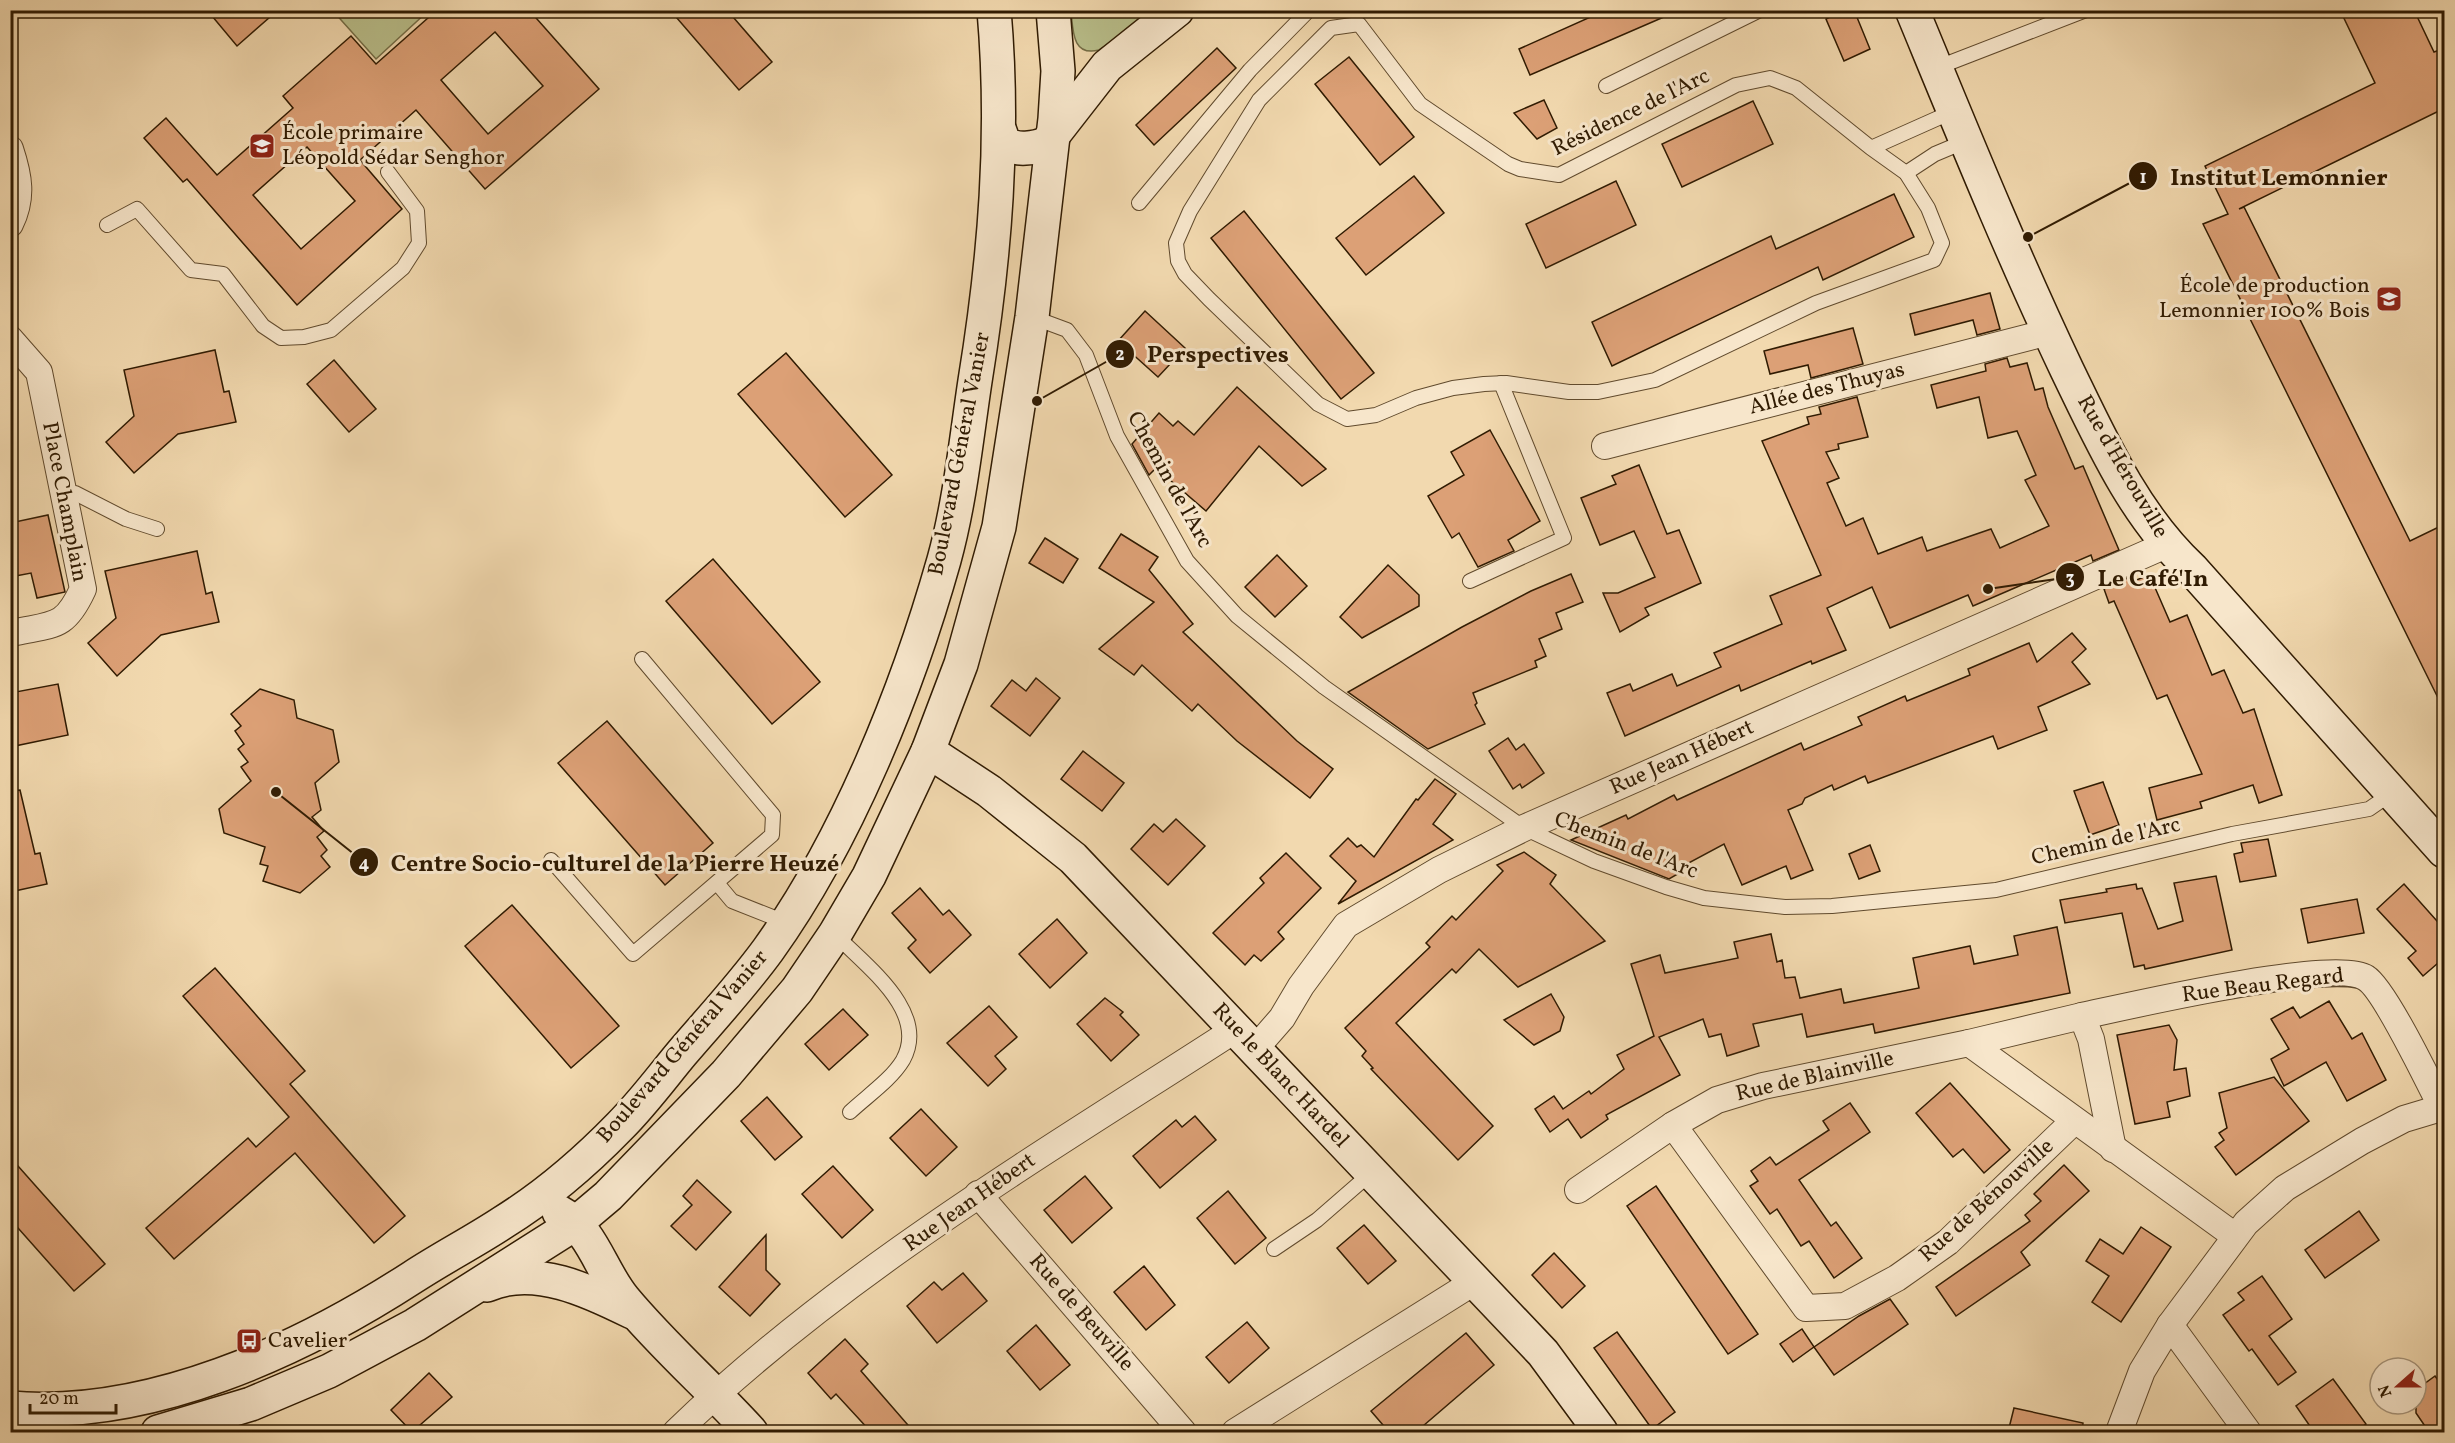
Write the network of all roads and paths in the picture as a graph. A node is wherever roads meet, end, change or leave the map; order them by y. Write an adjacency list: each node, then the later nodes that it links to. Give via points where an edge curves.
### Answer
1 (994, 10): 11 (street, Boulevard Général Vanier)
2 (1053, 10): 12 (street, Boulevard Général Vanier, via 1058,71)
3 (1177, 10): 12 (street, via 1107,66)
4 (1309, 10): 18 (lane, via 1250,70)
5 (1760, 10): 9 (lane)
6 (1912, 10): 8 (street, Rue d'Hérouville)
7 (2086, 10): 8 (lane)
8 (1936, 68): 10 (street, Rue d'Hérouville)
9 (1606, 86)
10 (1954, 111): 13 (street, Rue d'Hérouville); 14 (lane)
11 (999, 129): 12 (street, via 1006,144 1017,147 1041,146); 38 (street, Boulevard Général Vanier, via 990,286 945,557 903,687 879,746 824,858)
12 (1053, 137): 21 (street, Boulevard Général Vanier)
13 (1966, 141): 17 (lane); 22 (street, Rue d'Hérouville)
14 (1871, 148): 17 (lane); 24 (lane, Résidence de l'Arc, via 1796,88 1770,78 1736,85 1559,175 1520,169 1420,104 1359,24 1331,28 1259,100 1235,135 1185,222 1176,243 1178,261 1209,299 1318,404 1347,419 1376,415 1453,388)
15 (10, 150): 19 (street, via 19,189)
16 (388, 172): 20 (lane, via 417,211 419,243 403,268 331,330 304,337 281,338 263,326 223,274 191,270 136,209)
17 (1905, 173): 24 (lane, Résidence de l'Arc, via 1928,208 1942,243 1934,260 1816,303 1655,380 1598,392)
18 (1139, 203)
19 (10, 224)
20 (107, 225)
21 (1032, 317): 32 (street, Boulevard Général Vanier, via 999,527 961,663); 34 (lane, Chemin de l'Arc, via 1067,330 1086,355 1117,436 1187,561 1237,616 1324,687)
22 (2049, 332): 25 (street, Allée des Thuyas); 28 (street, Rue d'Hérouville, via 2104,445)
23 (10, 339): 26 (street, Place Champlain, via 39,372)
24 (1501, 383): 29 (lane, via 1564,538)
25 (1605, 446)
26 (63, 493): 27 (lane, via 75,493 126,519); 30 (street, Place Champlain, via 83,589 73,612 60,623)
27 (157, 529)
28 (2166, 545): 33 (street, Rue d'Hérouville, via 2192,569); 34 (street, Rue Jean Hébert)
29 (1470, 581)
30 (16, 632)
31 (642, 659): 37 (lane, via 773,815 772,835)
32 (928, 752): 39 (street, Boulevard Général Vanier, via 869,876); 41 (street, Rue le Blanc Hardel, via 998,798 1073,858)
33 (2392, 793): 34 (lane, Chemin de l'Arc, via 2369,809 2232,834 1996,890 1832,906 1785,907 1704,898 1594,861); 35 (street, Rue d'Hérouville)
34 (1524, 828): 41 (street, Rue Jean Hébert, via 1439,870 1346,925 1282,1018)
35 (2445, 851)
36 (550, 860): 37 (lane, via 633,954)
37 (717, 883): 38 (lane, via 732,901)
38 (785, 922): 52 (street, Boulevard Général Vanier, via 737,991 621,1126)
39 (835, 934): 44 (lane, via 894,993 907,1018 909,1041 903,1060); 51 (street, Boulevard Général Vanier, via 797,990 726,1074)
40 (2082, 1016): 42 (street, Rue de Blainville); 43 (street, Rue Beau Regard, via 2239,984 2345,971 2367,978 2385,1001); 47 (street, via 2091,1039)
41 (1246, 1039): 48 (street, Rue le Blanc Hardel); 50 (street, Rue Jean Hébert)
42 (1969, 1043): 45 (street); 46 (street, Rue de Blainville, via 1763,1086 1717,1100)
43 (2443, 1108): 54 (street, via 2404,1119 2330,1160 2285,1188)
44 (850, 1112)
45 (2074, 1121): 46 (street, Rue de Bénouville, via 1948,1242 1897,1278 1845,1306 1806,1308); 47 (street)
46 (1673, 1125): 49 (street, Rue de Blainville)
47 (2113, 1149): 54 (street)
48 (1371, 1173): 55 (lane, via 1317,1220); 59 (street, Rue le Blanc Hardel)
49 (1578, 1190)
50 (978, 1194): 63 (street, Rue Jean Hébert, via 857,1282); 68 (street, Rue de Beuville)
51 (608, 1196): 53 (street, Boulevard Général Vanier); 56 (street, via 594,1213 590,1226)
52 (520, 1210): 53 (street, via 550,1208); 57 (street, via 513,1222 513,1237); 64 (street, Boulevard Général Vanier, via 350,1315 252,1362 123,1402 60,1409)
53 (576, 1223): 56 (street); 57 (street, Boulevard Général Vanier)
54 (2235, 1236): 62 (street)
55 (1274, 1249)
56 (598, 1256): 61 (street, via 622,1297)
57 (522, 1257): 58 (street, via 536,1274); 60 (street, Boulevard Général Vanier)
58 (549, 1281): 60 (street, via 498,1282); 61 (street, via 580,1288)
59 (1474, 1282): 69 (street); 70 (street, Rue le Blanc Hardel, via 1544,1353)
60 (465, 1294): 65 (street, Boulevard Général Vanier, via 329,1371 251,1404)
61 (639, 1316): 63 (street)
62 (2170, 1325): 71 (street, via 2142,1371); 72 (street)
63 (716, 1394): 66 (street, Rue Jean Hébert); 67 (street)
64 (10, 1408)
65 (158, 1432)
66 (676, 1432)
67 (751, 1432)
68 (1183, 1432)
69 (1235, 1432)
70 (1601, 1432)
71 (2119, 1432)
72 (2248, 1432)

